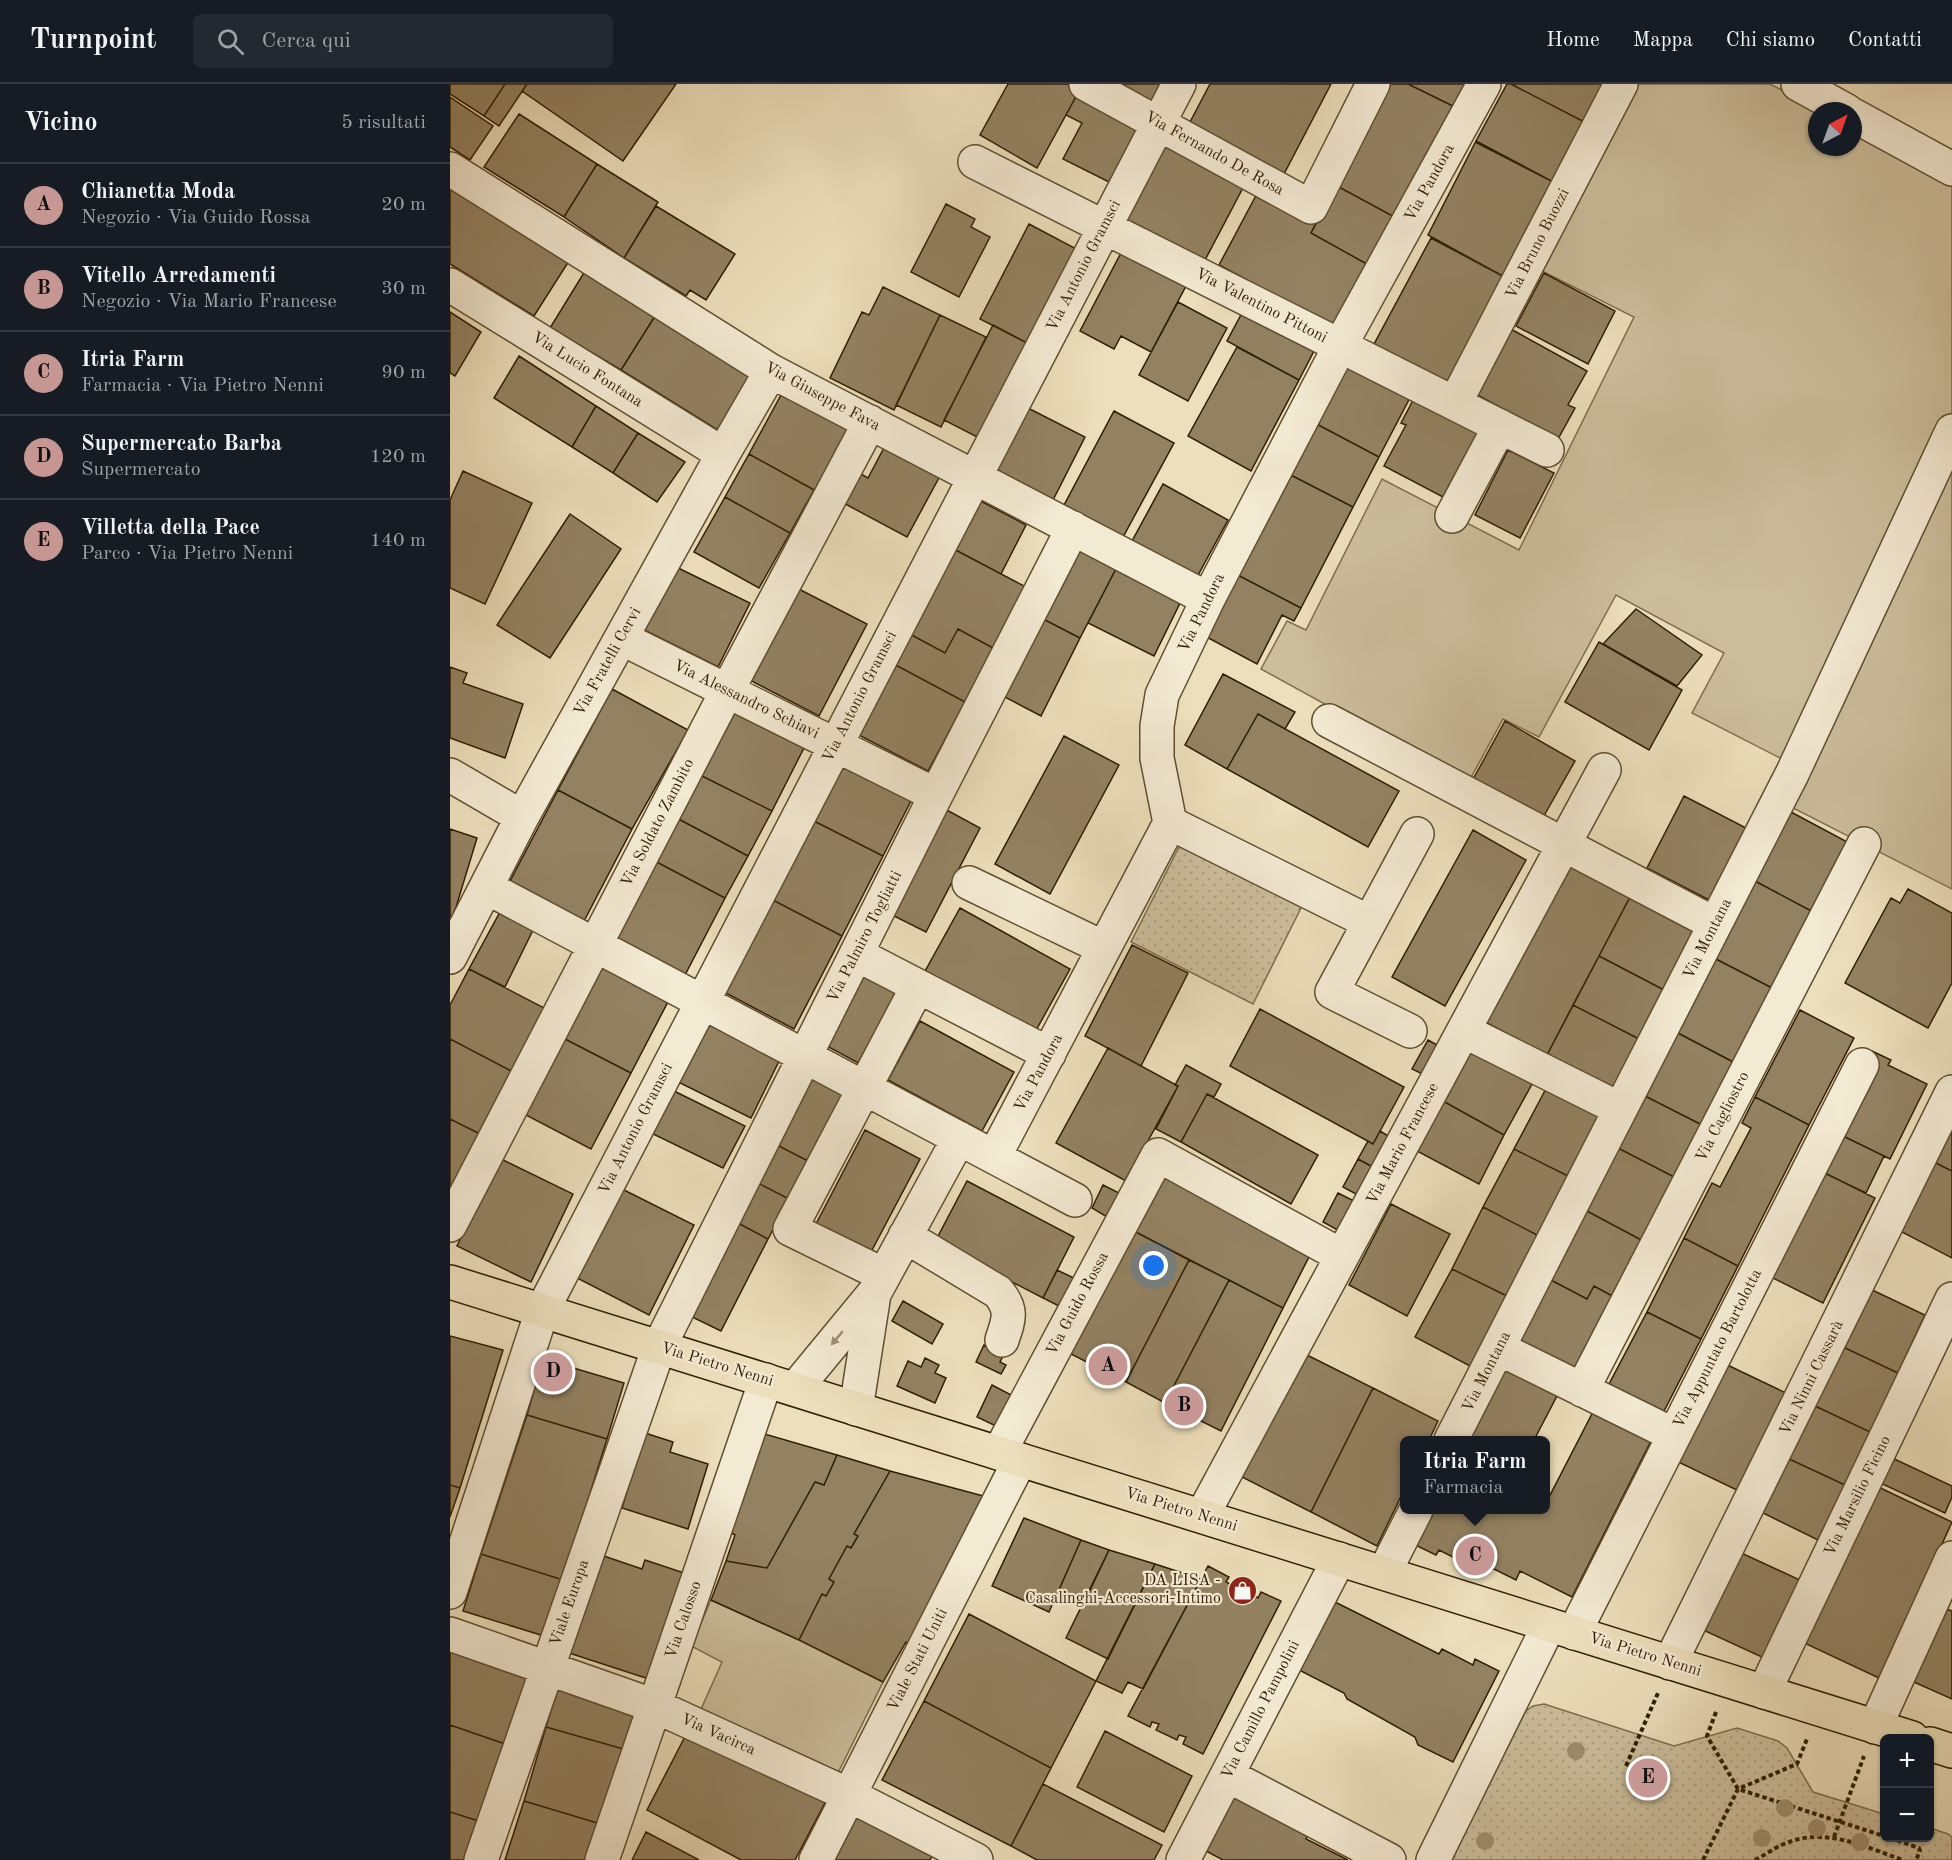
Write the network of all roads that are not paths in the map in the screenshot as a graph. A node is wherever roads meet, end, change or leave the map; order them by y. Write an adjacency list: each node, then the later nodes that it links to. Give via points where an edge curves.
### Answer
1 (1086, 84): 9 (street, Via Fernando De Rosa)
2 (1179, 84): 9 (street, Via Antonio Gramsci)
3 (1371, 84): 9 (street, Via Fernando De Rosa, via 1311,207)
4 (1484, 84): 15 (street, Via Pandora)
5 (1621, 84): 17 (street, Via Bruno Buozzi)
6 (1798, 84): 7 (street)
7 (1831, 102)
8 (1862, 119): 12 (street)
9 (1158, 124): 13 (street, Via Antonio Gramsci)
10 (975, 162): 13 (street, Via Valentino Pittoni)
11 (450, 169): 16 (street, Via Giuseppe Fava)
12 (1952, 169)
13 (1105, 227): 15 (street, Via Valentino Pittoni); 23 (street, Via Antonio Gramsci)
14 (450, 285): 22 (street, Via Lucio Fontana)
15 (1340, 346): 17 (street, Via Valentino Pittoni); 26 (street, Via Pandora)
16 (771, 371): 18 (street, Via Giuseppe Fava); 22 (street, Via Fratelli Cervi)
17 (1455, 403): 19 (street, Via Valentino Pittoni)
18 (870, 422): 23 (street, Via Giuseppe Fava); 28 (street, Via Soldato Zambito)
19 (1500, 426): 21 (street, Via Valentino Pittoni); 24 (street)
20 (1952, 431): 42 (street, Via Montana, via 1792,774)
21 (1547, 450)
22 (723, 454): 27 (street, Via Fratelli Cervi)
23 (975, 477): 25 (street, Via Giuseppe Fava); 30 (street, Via Antonio Gramsci)
24 (1452, 516)
25 (1073, 528): 26 (street, Via Giuseppe Fava); 33 (street, Via Palmiro Togliatti)
26 (1208, 599): 35 (street, Via Pandora, via 1162,695 1157,758)
27 (621, 638): 28 (street, Via Alessandro Schiavi); 34 (street, Via Fratelli Cervi)
28 (727, 691): 30 (street, Via Alessandro Schiavi); 43 (street, Via Soldato Zambito)
29 (1329, 721): 38 (street)
30 (836, 745): 33 (street, Via Alessandro Schiavi); 48 (street, Via Antonio Gramsci)
31 (1604, 770): 38 (street, Via Mario Francese)
32 (450, 776): 34 (street)
33 (936, 795): 45 (street, Via Palmiro Togliatti)
34 (522, 817): 40 (street, Via Fratelli Cervi)
35 (1170, 823): 41 (street); 44 (street, Via Pandora)
36 (1417, 834): 41 (street)
37 (1864, 844): 71 (street, Via Cagliostro)
38 (1564, 845): 42 (street); 50 (street, Via Mario Francese)
39 (969, 883): 44 (street)
40 (486, 887): 43 (street); 46 (street, Via Fratelli Cervi)
41 (1369, 922): 49 (street, via 1332,992)
42 (1715, 924): 56 (street, Via Montana)
43 (595, 945): 48 (street); 60 (street, Via Soldato Zambito)
44 (1104, 948): 51 (street, Via Pandora)
45 (856, 954): 47 (street); 52 (street, Via Palmiro Togliatti)
46 (450, 957)
47 (918, 986): 51 (street); 54 (street)
48 (702, 1002): 52 (street); 66 (street, Via Antonio Gramsci)
49 (1410, 1031)
50 (1464, 1031): 56 (street); 62 (street, Via Mario Francese)
51 (1049, 1054): 58 (street, Via Pandora)
52 (805, 1056): 54 (street); 68 (street, Via Palmiro Togliatti)
53 (1862, 1065): 73 (street, Via Appuntato Bartolotta)
54 (864, 1088): 57 (street); 64 (street, via 790,1229)
55 (1952, 1092): 84 (street, Via Ninni Cassarà)
56 (1620, 1109): 69 (street, Via Montana)
57 (959, 1138): 58 (street); 61 (street)
58 (994, 1157): 59 (street)
59 (1075, 1200)
60 (450, 1225)
61 (905, 1236): 64 (street); 67 (street, via 998,1292 1010,1316)
62 (1342, 1256): 75 (street, Via Guido Rossa, via 1158,1155); 77 (street, Via Mario Francese)
63 (450, 1282): 66 (main road, Via Pietro Nenni)
64 (879, 1284): 70 (street, one-way to 70); 72 (street)
65 (1952, 1299): 86 (street, Via Marsilio Ficino)
66 (542, 1311): 68 (main road, Via Pietro Nenni); 81 (street, Via Antonio Gramsci)
67 (1002, 1340)
68 (659, 1347): 70 (main road, Via Pietro Nenni); 85 (street, Viale Europa)
69 (1498, 1348): 71 (street); 74 (street, Via Montana)
70 (780, 1385): 72 (main road, Via Pietro Nenni); 87 (street, Via Calosso)
71 (1582, 1390): 73 (street)
72 (856, 1409): 75 (main road, Via Pietro Nenni)
73 (1674, 1435): 82 (street, Via Appuntato Bartolotta)
74 (1453, 1436)
75 (1009, 1457): 77 (main road, Via Pietro Nenni); 93 (street, Viale Stati Uniti)
76 (1414, 1514): 80 (street)
77 (1202, 1516): 79 (main road, Via Pietro Nenni)
78 (1952, 1558): 88 (street)
79 (1339, 1559): 80 (main road, Via Pietro Nenni); 92 (street, Via Camillo Pampolini)
80 (1384, 1573): 82 (main road, Via Pietro Nenni)
81 (450, 1592)
82 (1562, 1629): 84 (main road, Via Pietro Nenni); 100 (street, Via Appuntato Bartolotta)
83 (450, 1634): 85 (street, Via Vacirca)
84 (1670, 1663): 86 (main road, Via Pietro Nenni)
85 (547, 1668): 87 (street, Via Vacirca); 94 (street, Viale Europa)
86 (1764, 1692): 88 (main road, Via Pietro Nenni)
87 (655, 1706): 93 (street, Via Vacirca); 95 (street, Via Calosso)
88 (1875, 1727): 89 (main road, Via Pietro Nenni)
89 (1899, 1734)
90 (1934, 1746): 91 (main road)
91 (1952, 1751)
92 (1227, 1775): 98 (street, Via Camillo Pampolini); 99 (street)
93 (849, 1795): 96 (street, Viale Stati Uniti); 97 (street, Via Vacirca)
94 (481, 1860)
95 (602, 1860)
96 (816, 1860)
97 (976, 1860)
98 (1183, 1860)
99 (1389, 1860)
100 (1433, 1860)

